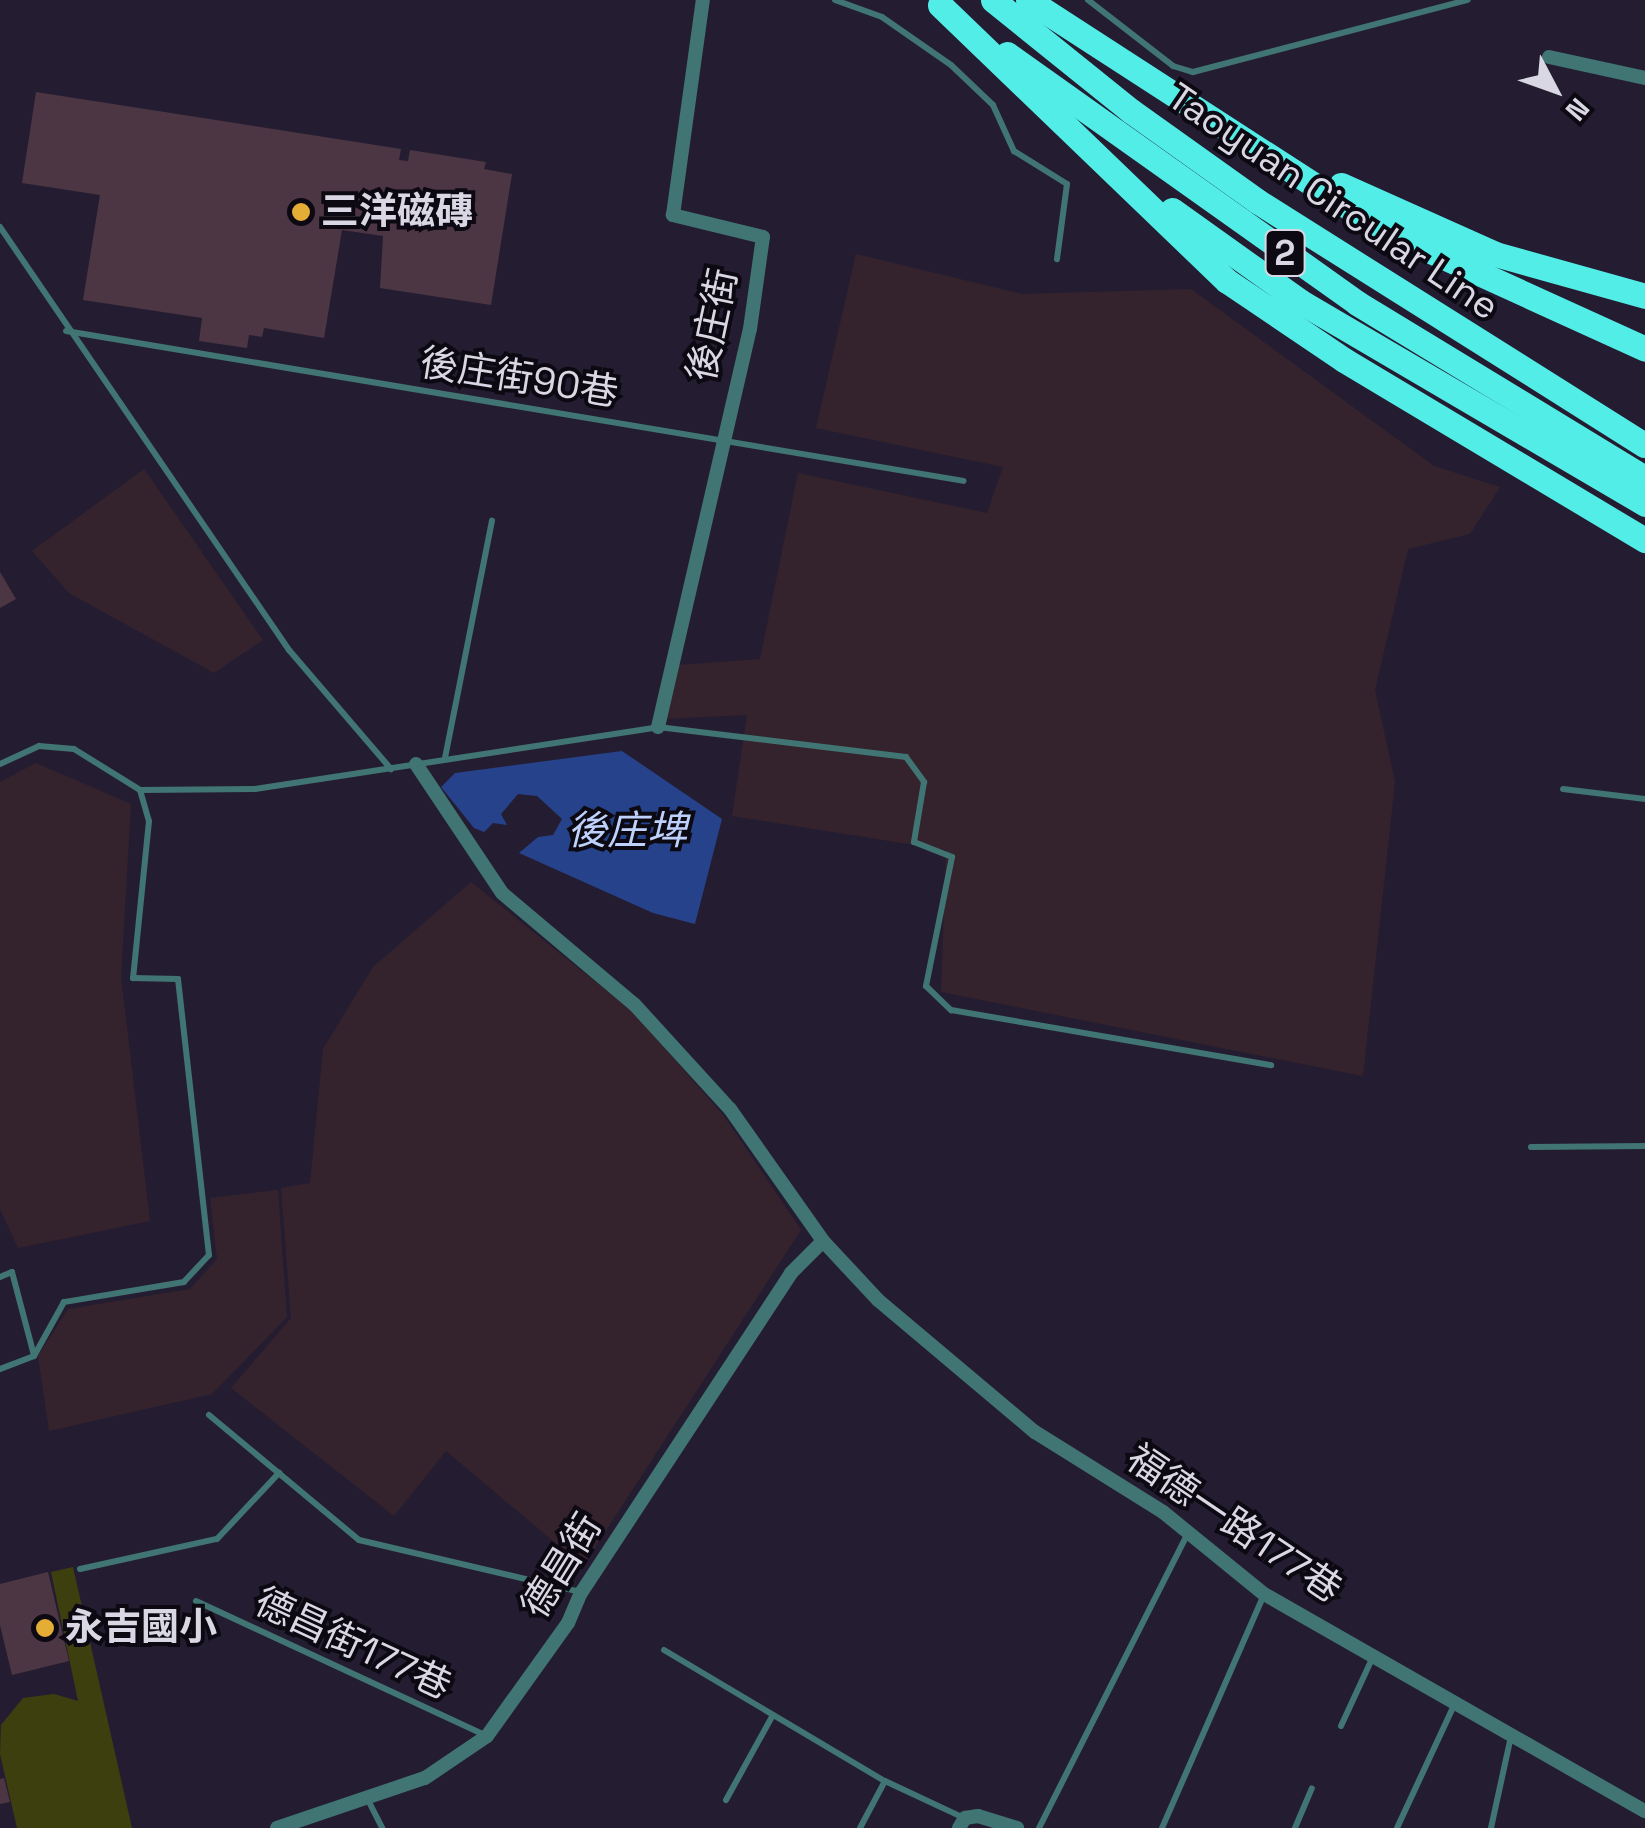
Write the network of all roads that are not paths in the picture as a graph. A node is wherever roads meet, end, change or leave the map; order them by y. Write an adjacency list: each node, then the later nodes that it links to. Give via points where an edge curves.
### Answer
1 (703, 0): 17 (street, 後庄街, via 673,215 763,238 750,329)
2 (836, 0): 13 (lane, via 882,17 951,65 994,105 1014,151 1068,184)
3 (993, 0): 18 (highway, Taoyuan Circular Line / 2, via 1131,112 1257,201)
4 (1028, 0): 10 (highway)
5 (1088, 0): 6 (lane, via 1173,66 1193,72)
6 (1468, 0)
7 (937, 2): 11 (highway); 19 (highway, Taoyuan Circular Line / 2, via 1357,303)
8 (1549, 57): 9 (street)
9 (1645, 78)
10 (1222, 126): 14 (highway, via 1439,232 1554,274); 16 (highway, via 1380,228)
11 (1098, 158): 21 (highway, via 1301,302); 23 (highway, via 1227,281)
12 (0, 226): 15 (lane)
13 (1057, 259)
14 (1645, 296)
15 (66, 331): 17 (lane, 後庄街90巷); 28 (lane, via 290,650)
16 (1645, 349)
17 (720, 439): 20 (lane, 後庄街90巷); 24 (street, 後庄街)
18 (1645, 445)
19 (1645, 478)
20 (964, 481)
21 (1645, 504)
22 (492, 521): 25 (lane)
23 (1645, 540)
24 (658, 726): 25 (lane); 32 (lane, via 906,757 924,782 914,842 952,858 926,986 951,1010)
25 (445, 758): 27 (lane)
26 (0, 764): 30 (lane, via 39,746 74,749)
27 (416, 764): 28 (lane); 35 (street, 福德一路177巷, via 502,893 634,1004 730,1109)
28 (392, 770): 30 (lane, via 255,789)
29 (1563, 789): 31 (lane)
30 (140, 790): 37 (lane, via 149,821 133,978 178,979 209,1255 184,1282 64,1302)
31 (1645, 799)
32 (1271, 1064)
33 (1645, 1146): 34 (lane)
34 (1530, 1147)
35 (823, 1240): 41 (street, 福德一路177巷, via 878,1300 1035,1432); 43 (street, 德昌街, via 791,1273)
36 (0, 1277): 37 (lane, via 12,1272)
37 (34, 1356): 38 (lane)
38 (0, 1369)
39 (210, 1416): 40 (lane)
40 (278, 1473): 42 (lane, via 217,1539); 43 (lane, via 360,1540)
41 (1188, 1532): 44 (street, 福德一路177巷); 63 (lane)
42 (80, 1569)
43 (581, 1593): 52 (street, 德昌街, via 568,1623)
44 (1264, 1594): 47 (street, 福德一路177巷); 64 (lane)
45 (196, 1601): 52 (lane, 德昌街177巷)
46 (664, 1650): 49 (lane)
47 (1375, 1653): 48 (street, 福德一路177巷); 50 (lane)
48 (1457, 1699): 51 (street, 福德一路177巷); 66 (lane)
49 (774, 1715): 53 (lane); 56 (lane)
50 (1341, 1726)
51 (1511, 1734): 57 (street, 福德一路177巷); 67 (lane)
52 (487, 1736): 55 (street, 德昌街, via 425,1778)
53 (885, 1781): 58 (lane); 61 (lane)
54 (1312, 1788): 65 (lane)
55 (367, 1797): 59 (street, 德昌街); 60 (lane)
56 (726, 1800)
57 (1645, 1812)
58 (962, 1823): 62 (street)
59 (277, 1828)
60 (382, 1828)
61 (860, 1828)
62 (1017, 1828)
63 (1038, 1828)
64 (1162, 1828)
65 (1295, 1828)
66 (1397, 1828)
67 (1491, 1828)

